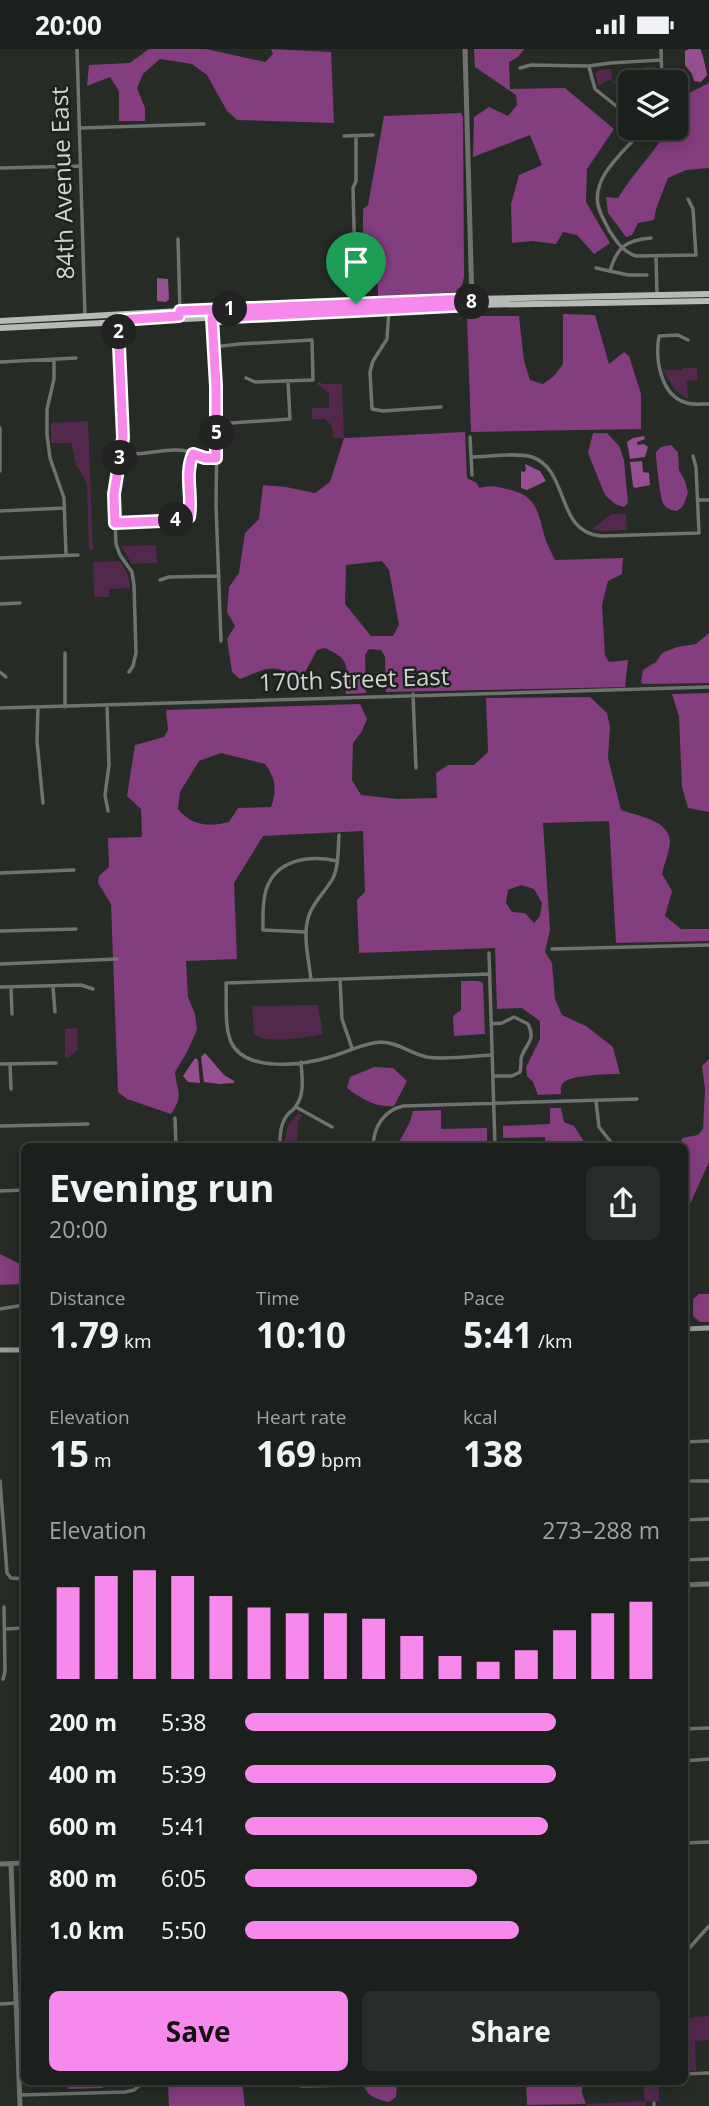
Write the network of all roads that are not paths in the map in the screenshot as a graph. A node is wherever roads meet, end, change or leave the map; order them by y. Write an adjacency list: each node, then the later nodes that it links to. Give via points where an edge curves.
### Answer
1 (77, 49): 10 (street, 84th Avenue East)
2 (465, 49): 29 (street)
3 (661, 49): 4 (street)
4 (661, 60): 5 (street); 7 (street)
5 (589, 67): 6 (street, via 553,64); 8 (street, via 599,94)
6 (520, 68)
7 (661, 70)
8 (618, 108)
9 (204, 124): 10 (street)
10 (80, 128): 15 (street, 84th Avenue East)
11 (373, 135): 13 (street)
12 (344, 136): 13 (street)
13 (356, 136): 30 (street)
14 (633, 140): 20 (street, via 603,177 598,193 600,213)
15 (80, 166): 16 (street); 34 (street, 84th Avenue East)
16 (0, 168)
17 (688, 199): 21 (street, via 694,209 696,255)
18 (651, 238): 20 (street)
19 (178, 239): 33 (street)
20 (621, 247): 21 (street, via 636,256); 23 (street)
21 (656, 257): 26 (street)
22 (596, 268): 23 (street)
23 (610, 271): 24 (street)
24 (647, 275)
25 (709, 294): 26 (main road)
26 (657, 295): 27 (main road); 29 (main road)
27 (639, 301): 28 (main road); 29 (main road)
28 (709, 301)
29 (472, 302): 30 (main road); 32 (main road)
30 (356, 304): 31 (main road)
31 (271, 308): 33 (main road); 35 (main road)
32 (389, 309): 35 (main road); 46 (street, via 387,339 370,372 372,409)
33 (180, 311): 34 (main road); 36 (main road, via 179,316)
34 (85, 317): 37 (main road)
35 (212, 318): 36 (main road); 39 (street)
36 (118, 322): 37 (main road); 50 (street)
37 (0, 324)
38 (688, 340): 45 (street, via 678,335 659,336 660,374 676,397 689,404)
39 (214, 347): 44 (street, via 312,340 313,380); 47 (street)
40 (76, 358): 41 (street)
41 (54, 360): 42 (street); 59 (street, via 47,435)
42 (0, 362)
43 (246, 378): 44 (street)
44 (288, 381): 47 (street, via 289,419)
45 (709, 404)
46 (441, 407)
47 (217, 424): 54 (street)
48 (0, 428): 55 (street)
49 (470, 437): 53 (street)
50 (122, 453): 51 (street, via 182,450); 61 (street, via 114,494)
51 (193, 454): 54 (street); 61 (street, via 188,519)
52 (693, 456): 57 (street)
53 (471, 457): 56 (street); 57 (street, via 523,456 540,461 552,475 572,520 601,536 699,533)
54 (216, 458): 65 (street)
55 (0, 471)
56 (472, 475)
57 (698, 500): 58 (street)
58 (709, 500)
59 (64, 508): 60 (street); 62 (street)
60 (0, 511)
61 (115, 523): 72 (street, via 118,550 134,585 136,653)
62 (66, 555): 63 (street); 64 (street)
63 (78, 555)
64 (0, 558)
65 (219, 576): 66 (street); 69 (street)
66 (160, 580)
67 (20, 603): 68 (street)
68 (0, 604)
69 (221, 641)
70 (65, 653): 78 (street)
71 (0, 671): 73 (street)
72 (129, 672)
73 (6, 677)
74 (709, 687): 75 (street, 170th Street East)
75 (413, 694): 76 (street, 170th Street East); 80 (street)
76 (107, 705): 78 (street, 170th Street East); 82 (street)
77 (37, 707): 78 (street, 170th Street East); 79 (street, 170th Street East); 81 (street)
78 (65, 707)
79 (0, 708)
80 (416, 768)
81 (43, 803)
82 (108, 811)
83 (339, 835): 84 (street)
84 (337, 862): 89 (street, via 332,880 315,902); 89 (street, via 318,858 289,863 267,887 263,930)
85 (74, 870): 86 (street)
86 (0, 873)
87 (76, 929): 88 (street)
88 (0, 931)
89 (306, 932): 97 (street)
90 (709, 945): 91 (street)
91 (552, 949)
92 (489, 953): 95 (street)
93 (117, 958): 94 (street)
94 (0, 964)
95 (490, 974): 96 (street); 104 (street)
96 (340, 979): 97 (street); 105 (street, via 342,1019)
97 (311, 980): 107 (street, via 226,983 230,1039 236,1049 260,1063)
98 (0, 987): 99 (street)
99 (11, 987): 100 (street); 103 (street)
100 (53, 987): 101 (street); 102 (street)
101 (93, 989)
102 (54, 1012)
103 (12, 1014)
104 (491, 1024): 106 (street); 111 (street, via 514,1017 531,1031 520,1072)
105 (353, 1049): 106 (street, via 384,1042 428,1057); 107 (street)
106 (492, 1055): 111 (street)
107 (301, 1062): 116 (street, via 302,1092)
108 (56, 1063): 110 (street)
109 (0, 1064): 110 (street)
110 (10, 1064): 112 (street)
111 (493, 1076): 115 (street)
112 (11, 1089)
113 (637, 1099): 114 (street)
114 (596, 1101): 115 (street); 125 (street, via 599,1127)
115 (494, 1104): 123 (street, via 403,1106 386,1115 375,1129); 124 (street)
116 (296, 1107): 120 (street); 122 (street, via 282,1126)
117 (175, 1118): 121 (street)
118 (88, 1123): 119 (street)
119 (0, 1126)
120 (332, 1126)
121 (176, 1143)
122 (280, 1143)
123 (373, 1143)
124 (495, 1143)
125 (612, 1143)
126 (21, 1190): 127 (street)
127 (0, 1191)
128 (21, 1306): 129 (street)
129 (0, 1309)
130 (709, 1328): 131 (main road)
131 (688, 1329)
132 (0, 1350): 133 (main road)
133 (21, 1350)
134 (709, 1441): 135 (street)
135 (688, 1442)
136 (0, 1481): 143 (street, via 8,1576)
137 (688, 1481): 138 (street)
138 (709, 1481)
139 (709, 1519): 140 (street)
140 (688, 1520)
141 (709, 1559): 142 (street)
142 (688, 1560)
143 (21, 1579)
144 (709, 1584): 145 (street)
145 (688, 1585)
146 (4, 1607): 148 (street)
147 (21, 1628): 148 (street)
148 (5, 1629): 149 (street)
149 (3, 1679)
150 (709, 1728): 151 (street)
151 (688, 1729)
152 (709, 1759): 153 (street)
153 (688, 1761)
154 (709, 1842): 155 (street)
155 (688, 1843)
156 (21, 1863): 158 (street)
157 (0, 1864): 158 (street)
158 (11, 1864): 161 (street)
159 (709, 1926): 160 (street)
160 (688, 1950)
161 (16, 2003): 162 (street); 168 (street)
162 (0, 2004)
163 (709, 2073): 164 (street)
164 (688, 2074)
165 (140, 2085): 168 (street, via 125,2092)
166 (301, 2085): 167 (street)
167 (322, 2085)
168 (20, 2095): 169 (street)
169 (20, 2106)

